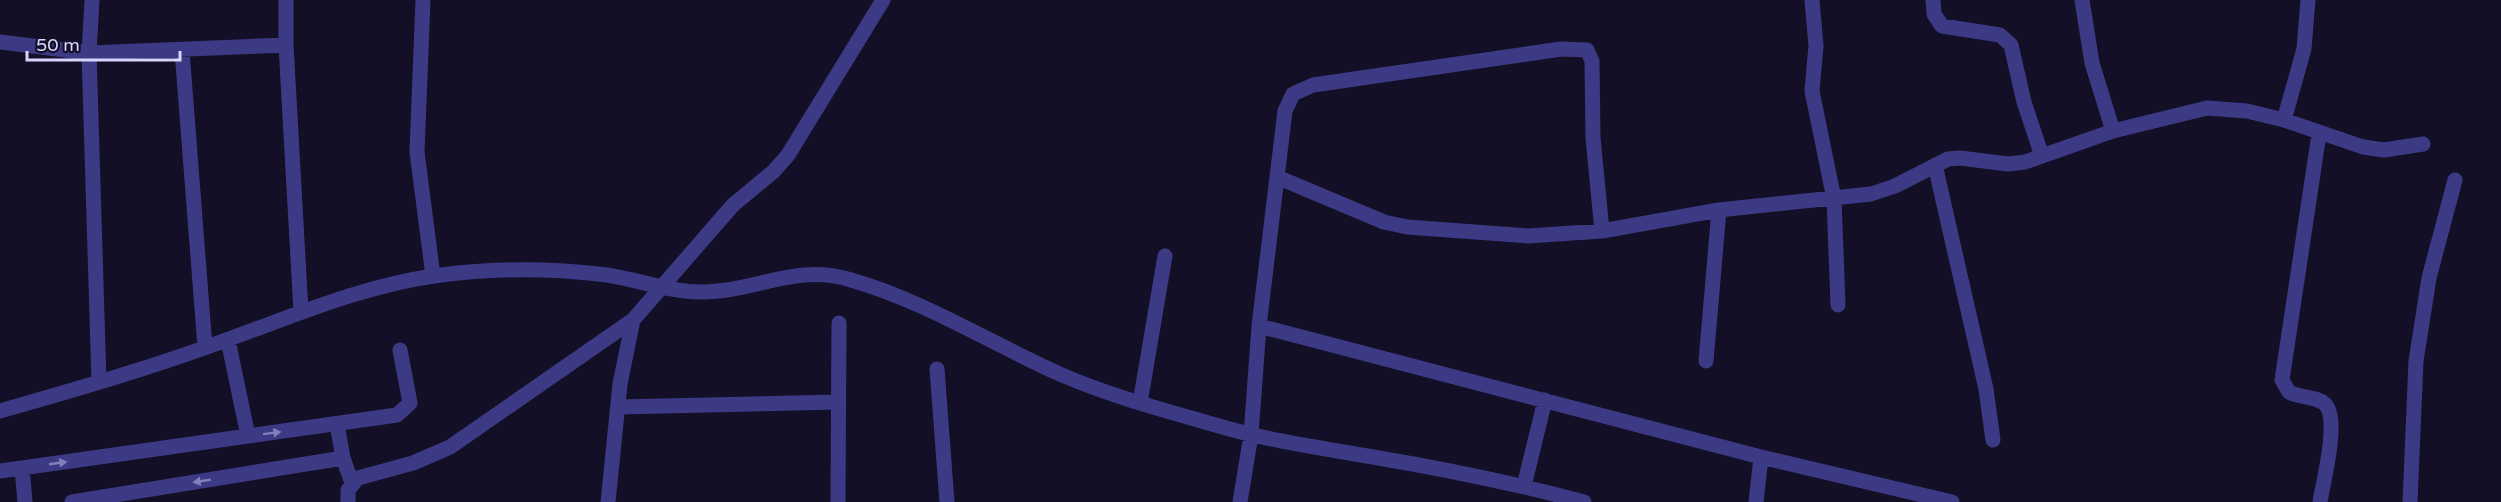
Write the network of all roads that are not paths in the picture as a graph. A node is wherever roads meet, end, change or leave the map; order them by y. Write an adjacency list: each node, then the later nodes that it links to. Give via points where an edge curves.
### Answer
1 (92, 0): 12 (street)
2 (286, 0): 10 (street)
3 (423, 0): 25 (street, via 417,152)
4 (883, 0): 26 (street, via 788,155 733,205)
5 (1812, 0): 21 (street, via 1816,46 1814,110)
6 (1933, 0): 17 (street, via 1934,14 1942,26 2000,35 2011,45)
7 (2082, 0): 14 (street, via 2092,63)
8 (2308, 0): 13 (street, via 2304,49)
9 (0, 42): 12 (street)
10 (286, 45): 11 (street); 28 (street)
11 (182, 51): 12 (street); 33 (street)
12 (89, 53): 37 (street)
13 (2284, 120): 14 (street, via 2247,111 2206,108); 15 (street)
14 (2113, 131): 17 (street)
15 (2319, 134): 16 (street, via 2384,150); 63 (street, via 2282,380 2289,392 2325,404 2331,418)
16 (2423, 144)
17 (2042, 156): 18 (street, via 2008,164 1960,158)
18 (1935, 165): 21 (street, via 1895,186); 46 (street, via 1986,389)
19 (1277, 177): 23 (street, via 1384,222 1407,227 1528,236); 23 (street, via 1285,111 1293,94 1302,89 1578,48 1587,50 1592,62 1593,138); 31 (street)
20 (2455, 180): 64 (street, via 2429,278 2416,362)
21 (1834, 199): 22 (street); 27 (street)
22 (1719, 210): 23 (street); 35 (street)
23 (1602, 231)
24 (1165, 256): 40 (street)
25 (433, 276): 26 (street, via 496,271 563,272); 28 (street)
26 (662, 286): 29 (street); 40 (street, via 705,292 795,274 848,278 893,294 1065,376)
27 (1838, 305)
28 (301, 312): 32 (street)
29 (633, 320): 41 (street); 51 (street, via 450,447)
30 (839, 323): 39 (street)
31 (1259, 326): 38 (street); 44 (street)
32 (228, 340): 33 (street); 45 (street)
33 (205, 347): 37 (street)
34 (400, 350): 43 (street, via 410,403 407,409 397,415)
35 (1706, 361)
36 (937, 369): 60 (street)
37 (99, 382): 42 (street)
38 (1545, 400): 47 (street); 52 (street)
39 (838, 402): 41 (street); 59 (street)
40 (1140, 403): 44 (street)
41 (618, 407): 58 (street)
42 (0, 411)
43 (337, 424): 45 (street, one-way to 43); 48 (street)
44 (1251, 435): 52 (street); 53 (street)
45 (248, 436): 49 (street, one-way to 45)
46 (1993, 440)
47 (1761, 457): 54 (street); 62 (street)
48 (343, 458): 51 (street); 56 (street, one-way to 56)
49 (22, 468): 50 (street); 55 (street)
50 (0, 471)
51 (352, 483): 57 (street)
52 (1524, 486): 61 (street)
53 (1241, 495)
54 (1947, 501)
55 (25, 502)
56 (72, 502)
57 (348, 502)
58 (608, 502)
59 (838, 502)
60 (947, 502)
61 (1584, 502)
62 (1756, 502)
63 (2320, 502)
64 (2410, 502)

